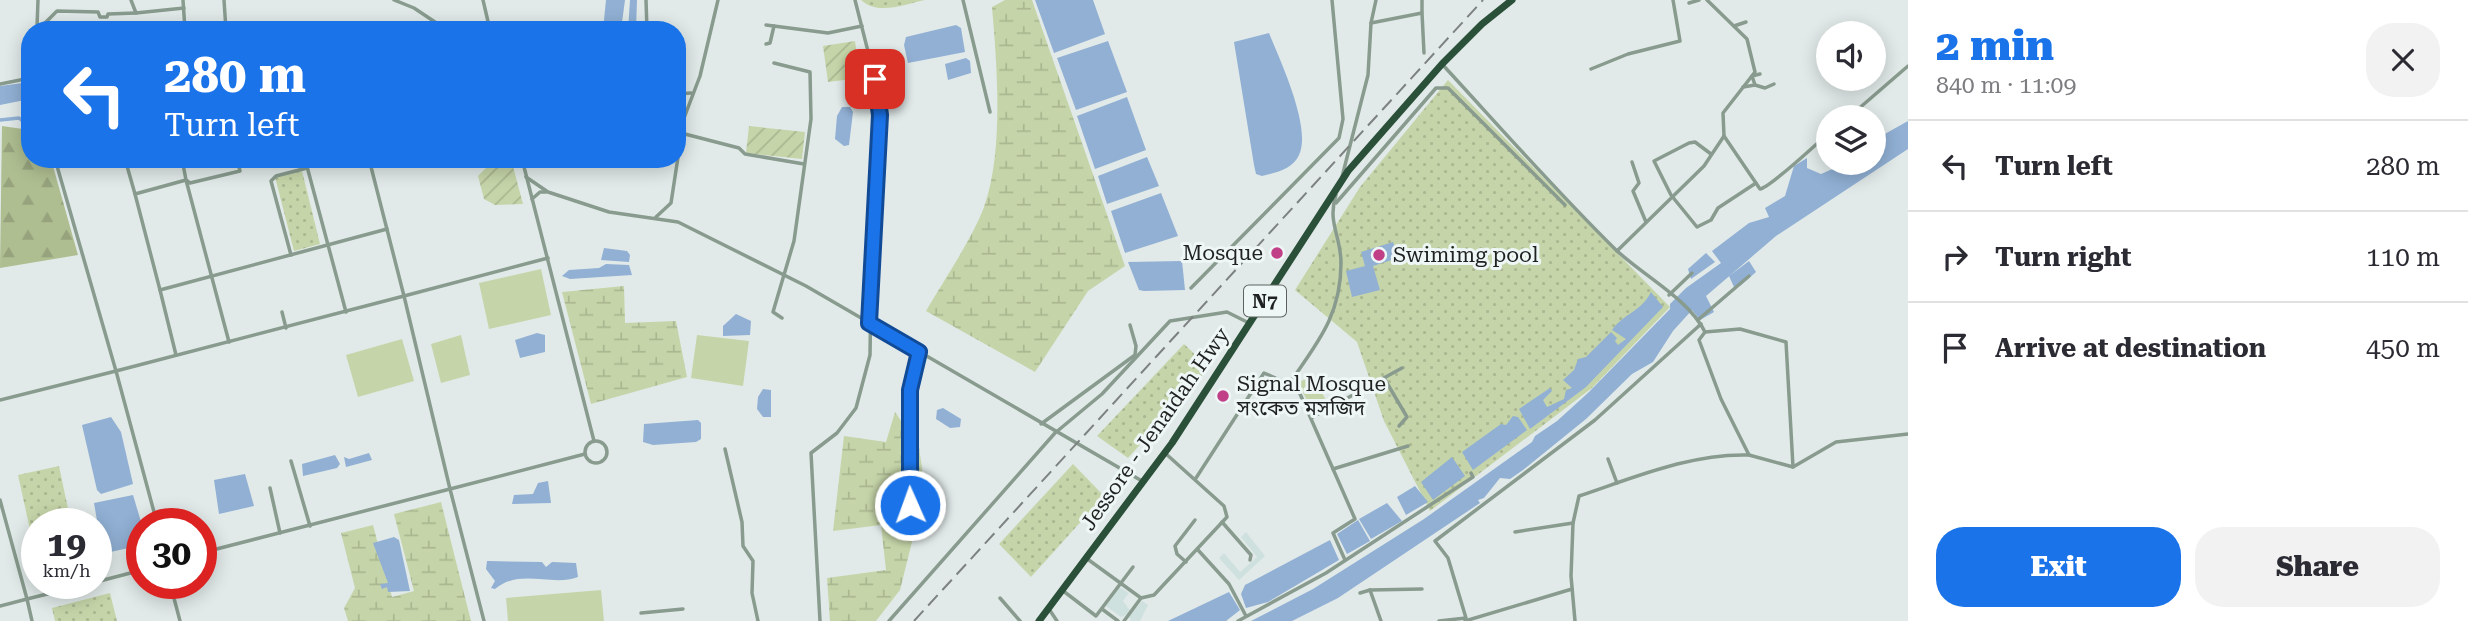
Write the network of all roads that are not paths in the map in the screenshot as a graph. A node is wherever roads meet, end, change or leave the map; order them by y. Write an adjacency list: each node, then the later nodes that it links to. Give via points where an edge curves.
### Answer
1 (38, 0): 22 (street)
2 (131, 0): 20 (street)
3 (183, 0): 19 (street)
4 (224, 0): 25 (street)
5 (394, 0): 26 (street)
6 (483, 0): 27 (street)
7 (646, 0): 28 (street)
8 (718, 0): 49 (street, via 700,76)
9 (855, 0): 33 (street)
10 (963, 0): 51 (street)
11 (1332, 0): 88 (street, via 1343,119 1339,138)
12 (1376, 0): 30 (street)
13 (1422, 0): 21 (street)
14 (1512, 0): 38 (highway, Jessore - Jenaidah Hwy / N7)
15 (1673, 0): 40 (street, via 1680,41)
16 (1699, 0): 18 (street)
17 (1707, 0): 34 (street)
18 (1689, 3)
19 (184, 8): 20 (street); 24 (street)
20 (136, 13): 23 (street, via 100,18 98,12 57,11)
21 (1422, 13): 30 (street); 36 (street)
22 (37, 21)
23 (44, 21)
24 (185, 21)
25 (225, 21)
26 (433, 21)
27 (488, 21)
28 (647, 21)
29 (1746, 22): 34 (street)
30 (1371, 23): 69 (street, via 1368,75)
31 (766, 25): 32 (street)
32 (774, 26): 33 (street, via 828,33); 35 (street)
33 (862, 26): 96 (street, via 880,115)
34 (1734, 26): 42 (street, via 1747,38)
35 (766, 44)
36 (1424, 53)
37 (774, 63): 58 (street, via 810,72 811,119)
38 (1443, 64): 69 (highway, Jessore - Jenaidah Hwy / N7); 81 (street)
39 (1908, 66): 50 (street)
40 (1591, 69)
41 (1760, 74): 42 (street)
42 (1752, 76): 46 (street); 47 (street)
43 (21, 80): 44 (street)
44 (0, 84)
45 (1774, 84): 46 (street, via 1765,88)
46 (1755, 85): 47 (street)
47 (1744, 87): 54 (street, via 1723,113)
48 (686, 93): 49 (street)
49 (691, 93): 52 (street)
50 (1863, 105)
51 (990, 112)
52 (686, 113)
53 (686, 134): 58 (street, via 739,148 745,154)
54 (1724, 136): 56 (street); 70 (street)
55 (1816, 143): 70 (street, via 1769,187 1760,189)
56 (1711, 154): 73 (street); 73 (street, via 1695,142 1654,161)
57 (1632, 162): 78 (street, via 1639,183 1633,191)
58 (805, 164): 85 (street, via 794,242)
59 (58, 168): 105 (street)
60 (128, 168): 72 (street)
61 (184, 168): 68 (street)
62 (239, 168): 68 (street, via 190,183)
63 (307, 168): 80 (street); 82 (street, via 271,181)
64 (371, 168): 79 (street)
65 (524, 168): 67 (street)
66 (676, 168): 77 (street, via 671,203)
67 (526, 177): 71 (street); 74 (street)
68 (186, 180): 72 (street); 87 (street)
69 (1341, 181): 98 (highway, Jessore - Jenaidah Hwy / N7); 107 (street, via 1331,211 1341,262 1337,297 1326,333)
70 (1756, 183): 73 (street, via 1697,227)
71 (548, 192): 74 (street); 77 (street, via 609,212)
72 (135, 194): 89 (street)
73 (1671, 195): 78 (street)
74 (532, 199): 83 (street)
75 (1336, 203): 76 (street, via 1436,88 1448,88)
76 (1565, 205)
77 (656, 217): 85 (street, via 678,222)
78 (1646, 222): 81 (street)
79 (387, 229): 80 (street); 91 (street)
80 (327, 245): 82 (street); 93 (street)
81 (1617, 251): 90 (street)
82 (291, 255): 87 (street)
83 (548, 258): 91 (street); 114 (street)
84 (1692, 272): 90 (street)
85 (782, 274): 94 (street, via 773,312); 96 (street)
86 (1749, 275): 95 (street)
87 (212, 276): 89 (street); 101 (street)
88 (1191, 288)
89 (160, 290): 103 (street)
90 (1669, 295): 95 (street, via 1686,305)
91 (404, 296): 93 (street); 129 (street)
92 (282, 312): 99 (street)
93 (346, 312): 99 (street)
94 (782, 318)
95 (1700, 322): 100 (street); 163 (street, via 1595,420 1435,541 1448,558)
96 (869, 323): 102 (street); 168 (street, via 870,355 856,408 837,433 811,453)
97 (1130, 324): 110 (street, via 1135,355)
98 (1251, 324): 112 (street, via 1227,312 1170,321 1102,394); 117 (highway, Jessore - Jenaidah Hwy / N7)
99 (286, 328): 101 (street)
100 (1705, 332): 119 (street, via 1699,341); 122 (street, via 1740,329 1786,342)
101 (229, 342): 103 (street)
102 (919, 352): 110 (street); 131 (street, via 910,390)
103 (176, 355): 105 (street)
104 (1402, 368): 106 (street)
105 (116, 371): 108 (street); 132 (street)
106 (1384, 378): 109 (street); 111 (street, via 1407,416)
107 (1289, 384): 109 (street, via 1297,387); 125 (street, via 1264,373)
108 (0, 400)
109 (1311, 418): 123 (street)
110 (1041, 424): 112 (street)
111 (1399, 426)
112 (1055, 433): 126 (street); 169 (street)
113 (1908, 434): 122 (street, via 1836,442)
114 (594, 441): 118 (street); 118 (street, via 605,445 606,458 594,463)
115 (1408, 446): 123 (street)
116 (725, 449): 167 (street, via 743,545 754,561 752,593)
117 (1164, 452): 125 (street); 126 (highway, Jessore - Jenaidah Hwy / N7)
118 (585, 454): 129 (street)
119 (1749, 455): 122 (street); 127 (street, via 1726,454)
120 (1608, 459): 127 (street)
121 (291, 461): 136 (street)
122 (1793, 467)
123 (1333, 469): 143 (street, via 1355,519 1333,533)
124 (1471, 473): 143 (street, via 1473,477)
125 (1196, 478): 134 (street, via 1224,506 1227,517)
126 (1142, 481): 141 (highway, Jessore - Jenaidah Hwy / N7)
127 (1617, 483): 135 (street, via 1579,496)
128 (270, 488): 138 (street)
129 (450, 489): 136 (street); 166 (street)
130 (0, 500): 146 (street)
131 (910, 505)
132 (153, 508)
133 (1195, 520): 144 (street, via 1175,547)
134 (1222, 522): 140 (street); 142 (street, via 1251,555)
135 (1573, 523): 137 (street); 149 (street)
136 (310, 526): 138 (street)
137 (1515, 532)
138 (280, 533): 139 (street)
139 (217, 549)
140 (1198, 550): 144 (street); 162 (street, via 1229,584)
141 (1085, 557): 147 (street); 150 (highway, Jessore - Jenaidah Hwy / N7)
142 (1250, 560)
143 (1346, 560): 162 (street)
144 (1186, 562): 154 (street, via 1154,595)
145 (1133, 567): 147 (street)
146 (21, 577)
147 (1121, 583): 154 (street); 160 (street)
148 (1422, 589): 151 (street)
149 (1572, 589): 163 (street); 178 (street)
150 (1061, 590): 158 (highway, Jessore - Jenaidah Hwy / N7); 160 (street, via 1096,616)
151 (1370, 590): 152 (street); 176 (street)
152 (1360, 593)
153 (1000, 598): 170 (street)
154 (1141, 598): 174 (street)
155 (27, 599): 157 (street); 164 (street)
156 (174, 599): 165 (street)
157 (0, 606)
158 (1049, 608): 171 (highway, Jessore - Jenaidah Hwy / N7); 172 (street)
159 (683, 609): 161 (street)
160 (1101, 609): 173 (street)
161 (641, 613)
162 (1247, 616): 175 (street)
163 (1466, 620): 177 (street)
164 (32, 621)
165 (180, 621)
166 (484, 621)
167 (758, 621)
168 (820, 621)
169 (889, 621)
170 (1020, 621)
171 (1039, 621)
172 (1058, 621)
173 (1118, 621)
174 (1124, 621)
175 (1238, 621)
176 (1381, 621)
177 (1439, 621)
178 (1576, 621)

